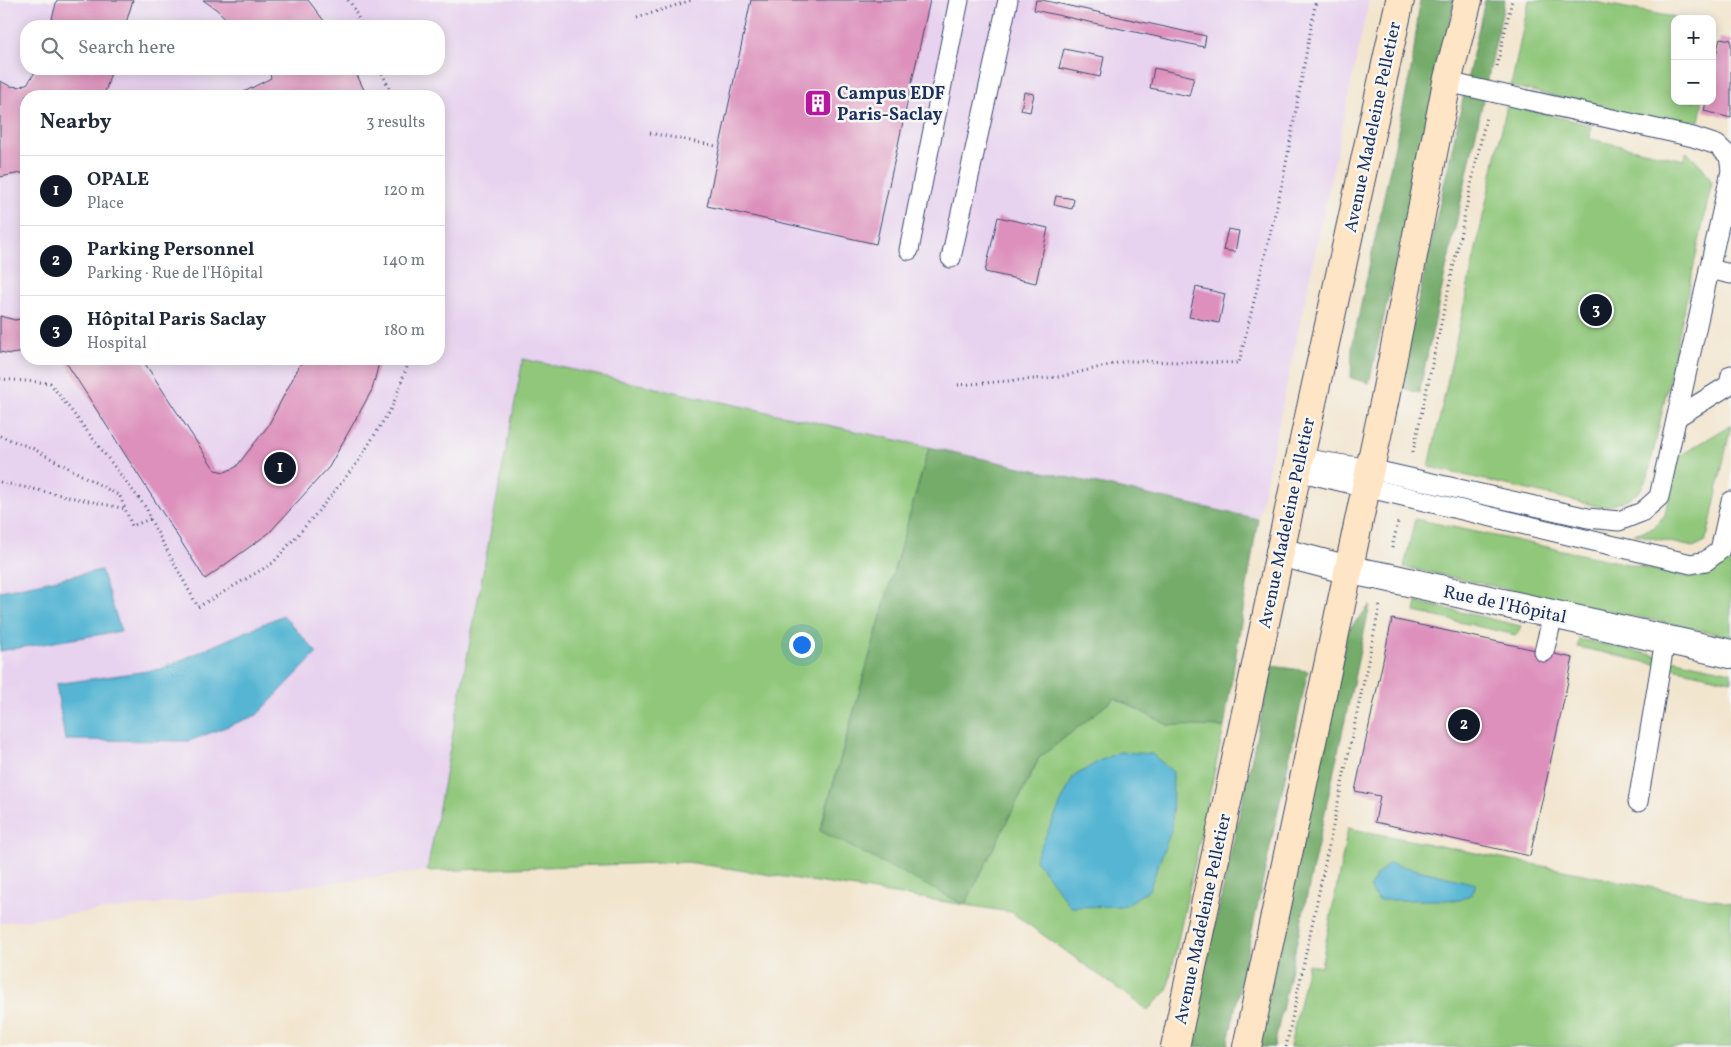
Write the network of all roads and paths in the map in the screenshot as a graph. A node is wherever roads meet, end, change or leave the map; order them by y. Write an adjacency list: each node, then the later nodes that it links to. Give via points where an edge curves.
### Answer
1 (348, 0): 9 (path)
2 (692, 0): 8 (path)
3 (959, 0): 16 (lane)
4 (1008, 0): 17 (lane)
5 (1316, 0): 23 (path, via 1283,180 1239,362 1126,361 1059,377)
6 (1400, 0): 26 (street, Avenue Madeleine Pelletier)
7 (1468, 0): 11 (street)
8 (637, 18)
9 (359, 20)
10 (383, 75): 12 (path)
11 (1448, 82): 15 (lane, via 1693,137 1717,145); 27 (street)
12 (389, 90)
13 (650, 133): 14 (path)
14 (716, 146)
15 (1731, 163): 18 (lane)
16 (909, 250)
17 (951, 258)
18 (1709, 269): 19 (lane); 24 (lane)
19 (1731, 274)
20 (408, 365): 31 (path, via 392,407 358,462 273,563 198,607)
21 (1731, 375): 24 (lane, via 1729,384)
22 (0, 379): 31 (path, via 50,383 147,509)
23 (958, 385)
24 (1677, 417): 27 (lane, via 1659,497 1642,512 1619,521)
25 (0, 436): 30 (path, via 32,448 120,496)
26 (1298, 464): 27 (lane); 32 (street, Avenue Madeleine Pelletier)
27 (1368, 478): 29 (lane, via 1421,500 1690,564 1706,561 1720,550); 33 (street)
28 (0, 482): 30 (path)
29 (1731, 501)
30 (127, 509): 31 (path, via 132,526)
31 (150, 519)
32 (1280, 552): 33 (street, Rue de l'Hôpital); 39 (street, Avenue Madeleine Pelletier)
33 (1349, 570): 34 (street, Rue de l'Hôpital); 40 (street)
34 (1553, 615): 35 (street, Rue de l'Hôpital); 36 (lane)
35 (1665, 640): 37 (street, Rue de l'Hôpital); 38 (lane)
36 (1544, 652)
37 (1731, 654)
38 (1638, 802)
39 (1175, 1047)
40 (1247, 1047)

